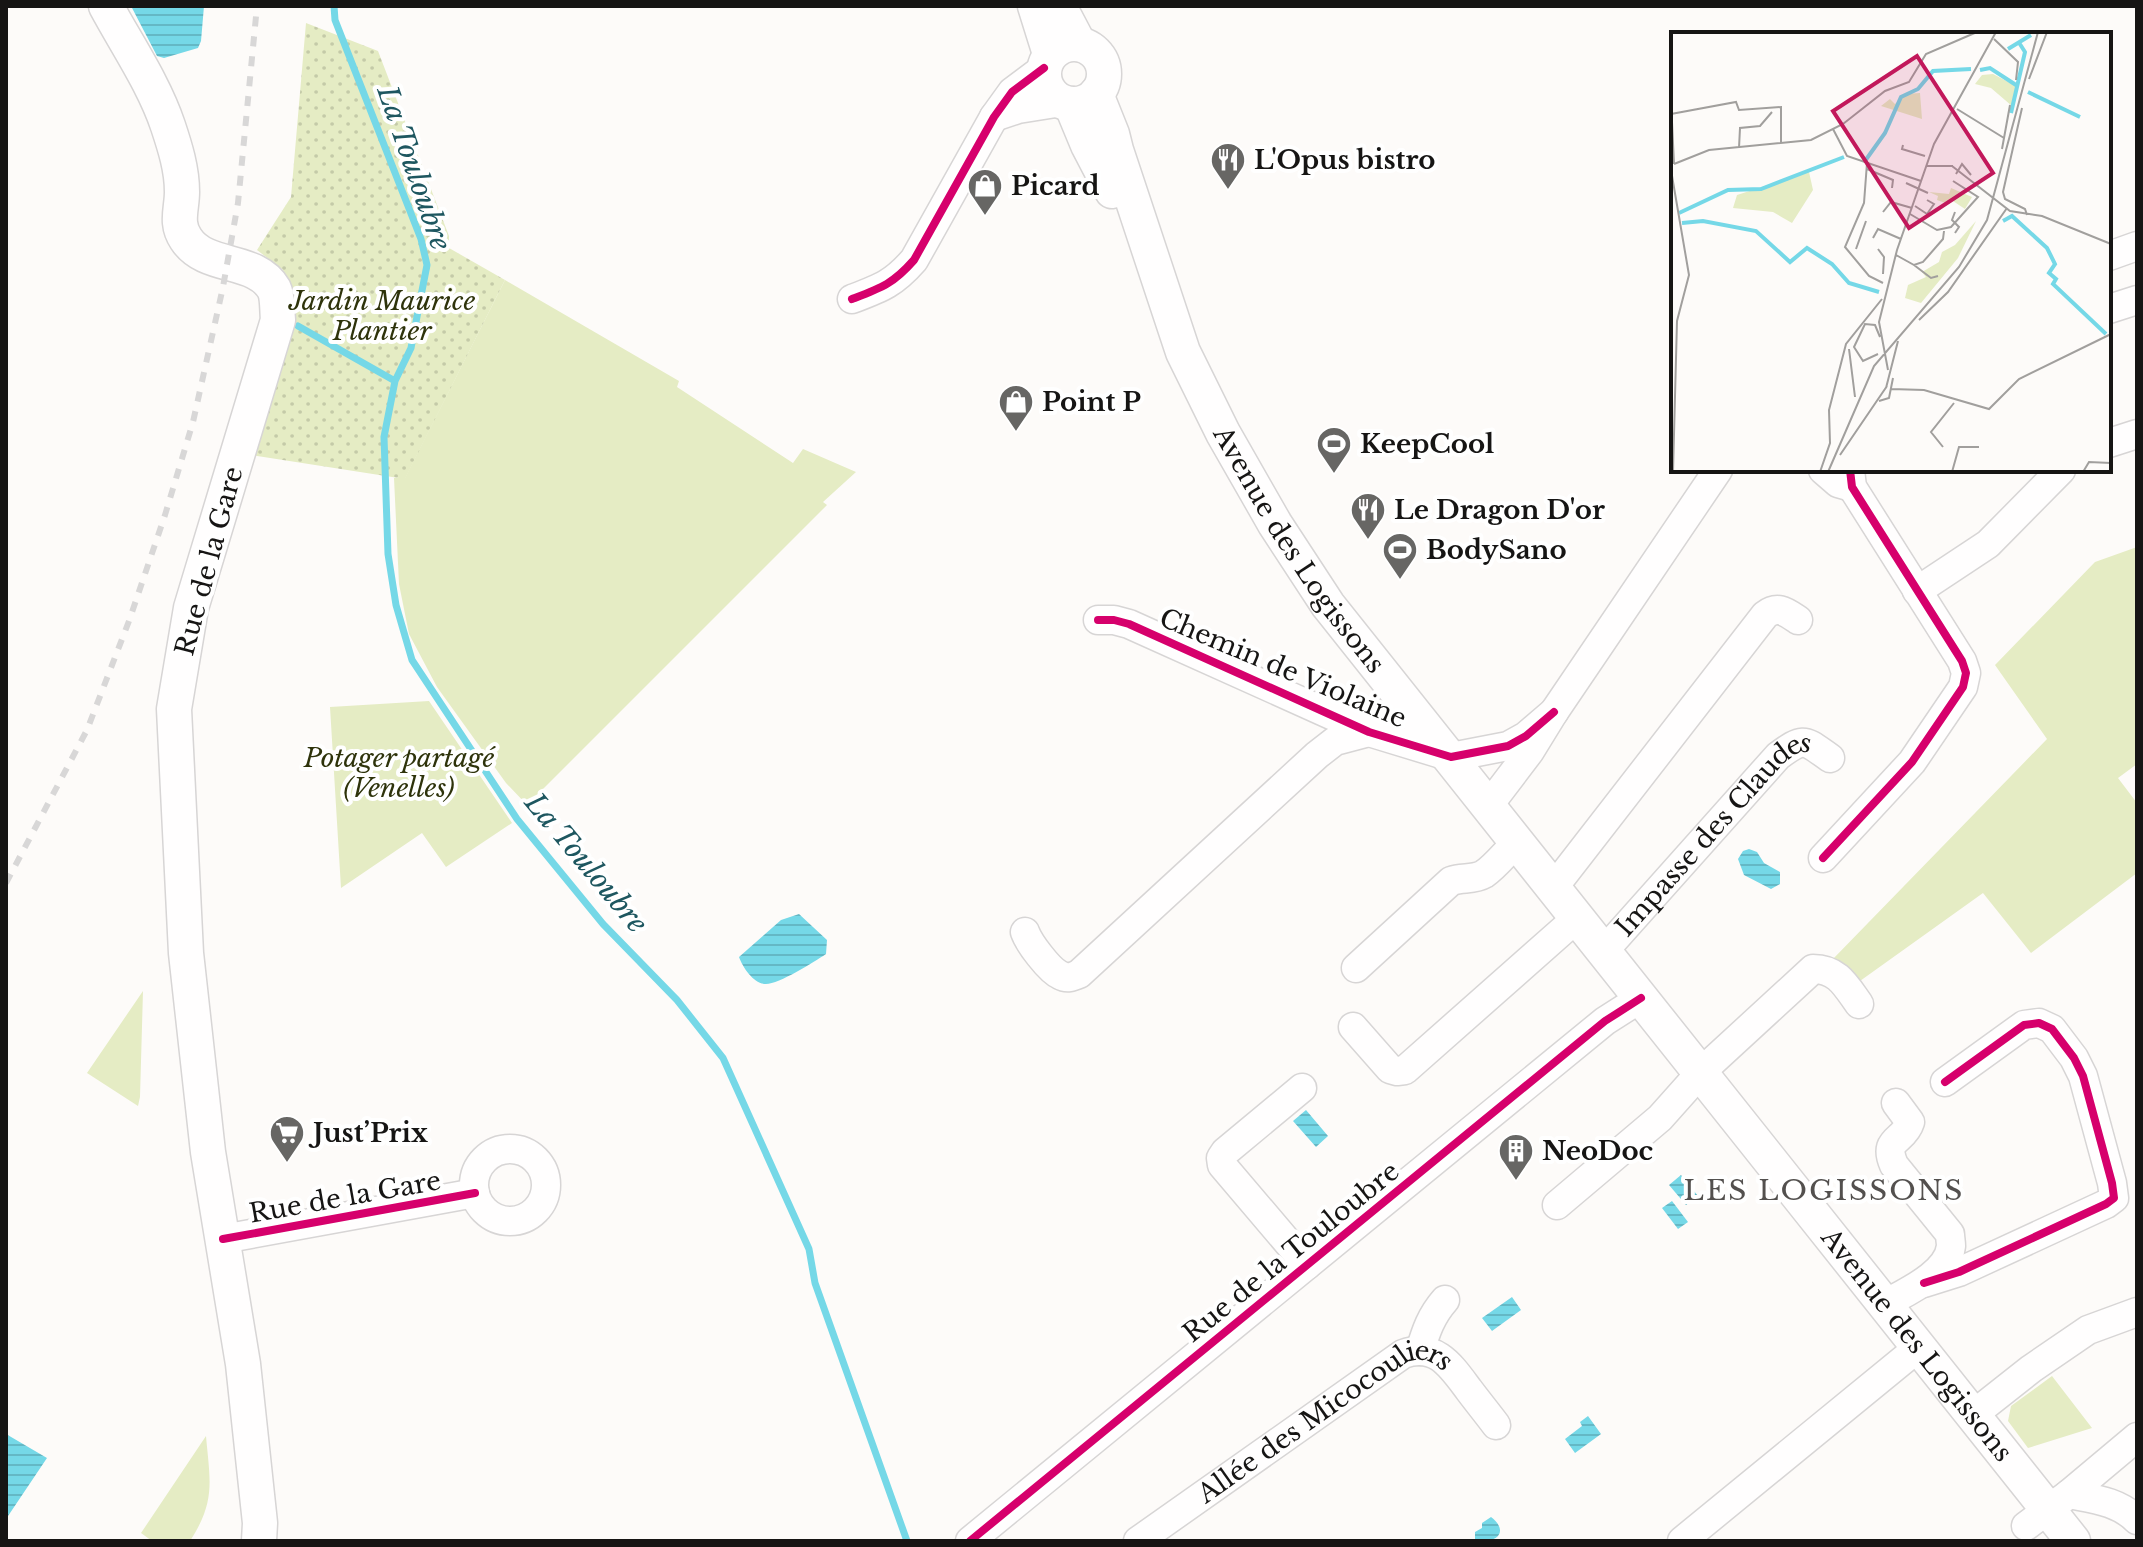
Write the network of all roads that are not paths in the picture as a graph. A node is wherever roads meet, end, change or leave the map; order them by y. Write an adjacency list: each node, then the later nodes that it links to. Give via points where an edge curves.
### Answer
1 (106, 6): 43 (main road, Rue de la Gare, via 167,122 179,163 179,223 187,241 208,257 258,272 275,291 278,320 191,608 174,709 186,953)
2 (1035, 6): 4 (main road)
3 (1059, 6): 4 (main road)
4 (1058, 55): 5 (main road, via 1045,83 1048,91); 5 (main road, via 1089,48 1100,60 1103,77); 6 (street, via 1012,92)
5 (1076, 100): 6 (street); 24 (main road, Avenue des Logissons, via 1112,134 1183,352 1223,433 1328,605)
6 (994, 117): 10 (street, via 914,260 887,285)
7 (2137, 246): 8 (street)
8 (2111, 255)
9 (2137, 297): 11 (street); 12 (street)
10 (852, 299)
11 (2111, 302)
12 (2111, 308)
13 (2137, 434): 14 (street)
14 (2111, 442)
15 (1717, 472): 22 (street)
16 (1825, 472): 18 (street, via 1838,483)
17 (2059, 472): 19 (street, via 1988,544)
18 (1851, 478): 19 (street)
19 (1917, 591): 28 (street, via 1962,661 1963,687 1912,762)
20 (1098, 620): 23 (street, Chemin de Violaine, via 1129,624)
21 (1798, 620): 29 (street, via 1783,609 1765,615)
22 (1554, 712): 24 (street, via 1508,746); 26 (street)
23 (1369, 732): 24 (street, Chemin de Violaine); 31 (street, Chemin de Violaine, via 1335,741 1317,755 1079,974 1057,974)
24 (1451, 757): 26 (main road, Avenue des Logissons)
25 (1830, 758): 32 (street, Impasse des Claudes, via 1808,743 1796,742 1778,756)
26 (1489, 805): 27 (main road, Avenue des Logissons)
27 (1518, 841): 29 (main road, Avenue des Logissons); 33 (street, via 1484,874 1451,881)
28 (1823, 858)
29 (1554, 887): 30 (main road, Avenue des Logissons)
30 (1578, 917): 32 (main road, Avenue des Logissons); 36 (street, via 1405,1070 1390,1069)
31 (1025, 932)
32 (1604, 951): 34 (main road, Avenue des Logissons)
33 (1356, 968)
34 (1641, 998): 37 (main road, Avenue des Logissons); 44 (street, Rue de la Touloubre, via 1593,1030)
35 (1859, 1004): 37 (street, via 1835,974 1813,969)
36 (1353, 1027)
37 (1701, 1072): 42 (street, via 1660,1118); 47 (main road, Avenue des Logissons)
38 (1945, 1082): 45 (street, via 2024,1025 2039,1023 2052,1029 2083,1076 2114,1198 1959,1272)
39 (1302, 1088): 44 (street, via 1221,1158)
40 (1896, 1103): 45 (street, via 1910,1122 1908,1131 1892,1142 1889,1154 1950,1234 1944,1263)
41 (475, 1193): 43 (street, Rue de la Gare)
42 (1557, 1205)
43 (223, 1239): 57 (main road, Rue de la Gare, via 243,1364)
44 (1307, 1265): 56 (street, Rue de la Touloubre)
45 (1924, 1283): 47 (street)
46 (1445, 1300): 50 (street, via 1428,1324)
47 (1885, 1304): 49 (main road, Avenue des Logissons)
48 (2137, 1312): 51 (street, via 2088,1330)
49 (1919, 1347): 51 (main road, Avenue des Logissons); 60 (street)
50 (1420, 1351): 52 (street, Allée des Micocouliers, via 1447,1361); 59 (street, Allée des Micocouliers, via 1403,1354)
51 (1974, 1414): 54 (main road, Avenue des Logissons)
52 (1496, 1425)
53 (2137, 1437): 54 (street)
54 (2048, 1510): 55 (street, via 2104,1501 2127,1509); 61 (main road, Avenue des Logissons)
55 (2137, 1520)
56 (1002, 1530): 58 (street, Rue de la Touloubre)
57 (259, 1541)
58 (972, 1541)
59 (1138, 1541)
60 (1682, 1541)
61 (2073, 1541)

